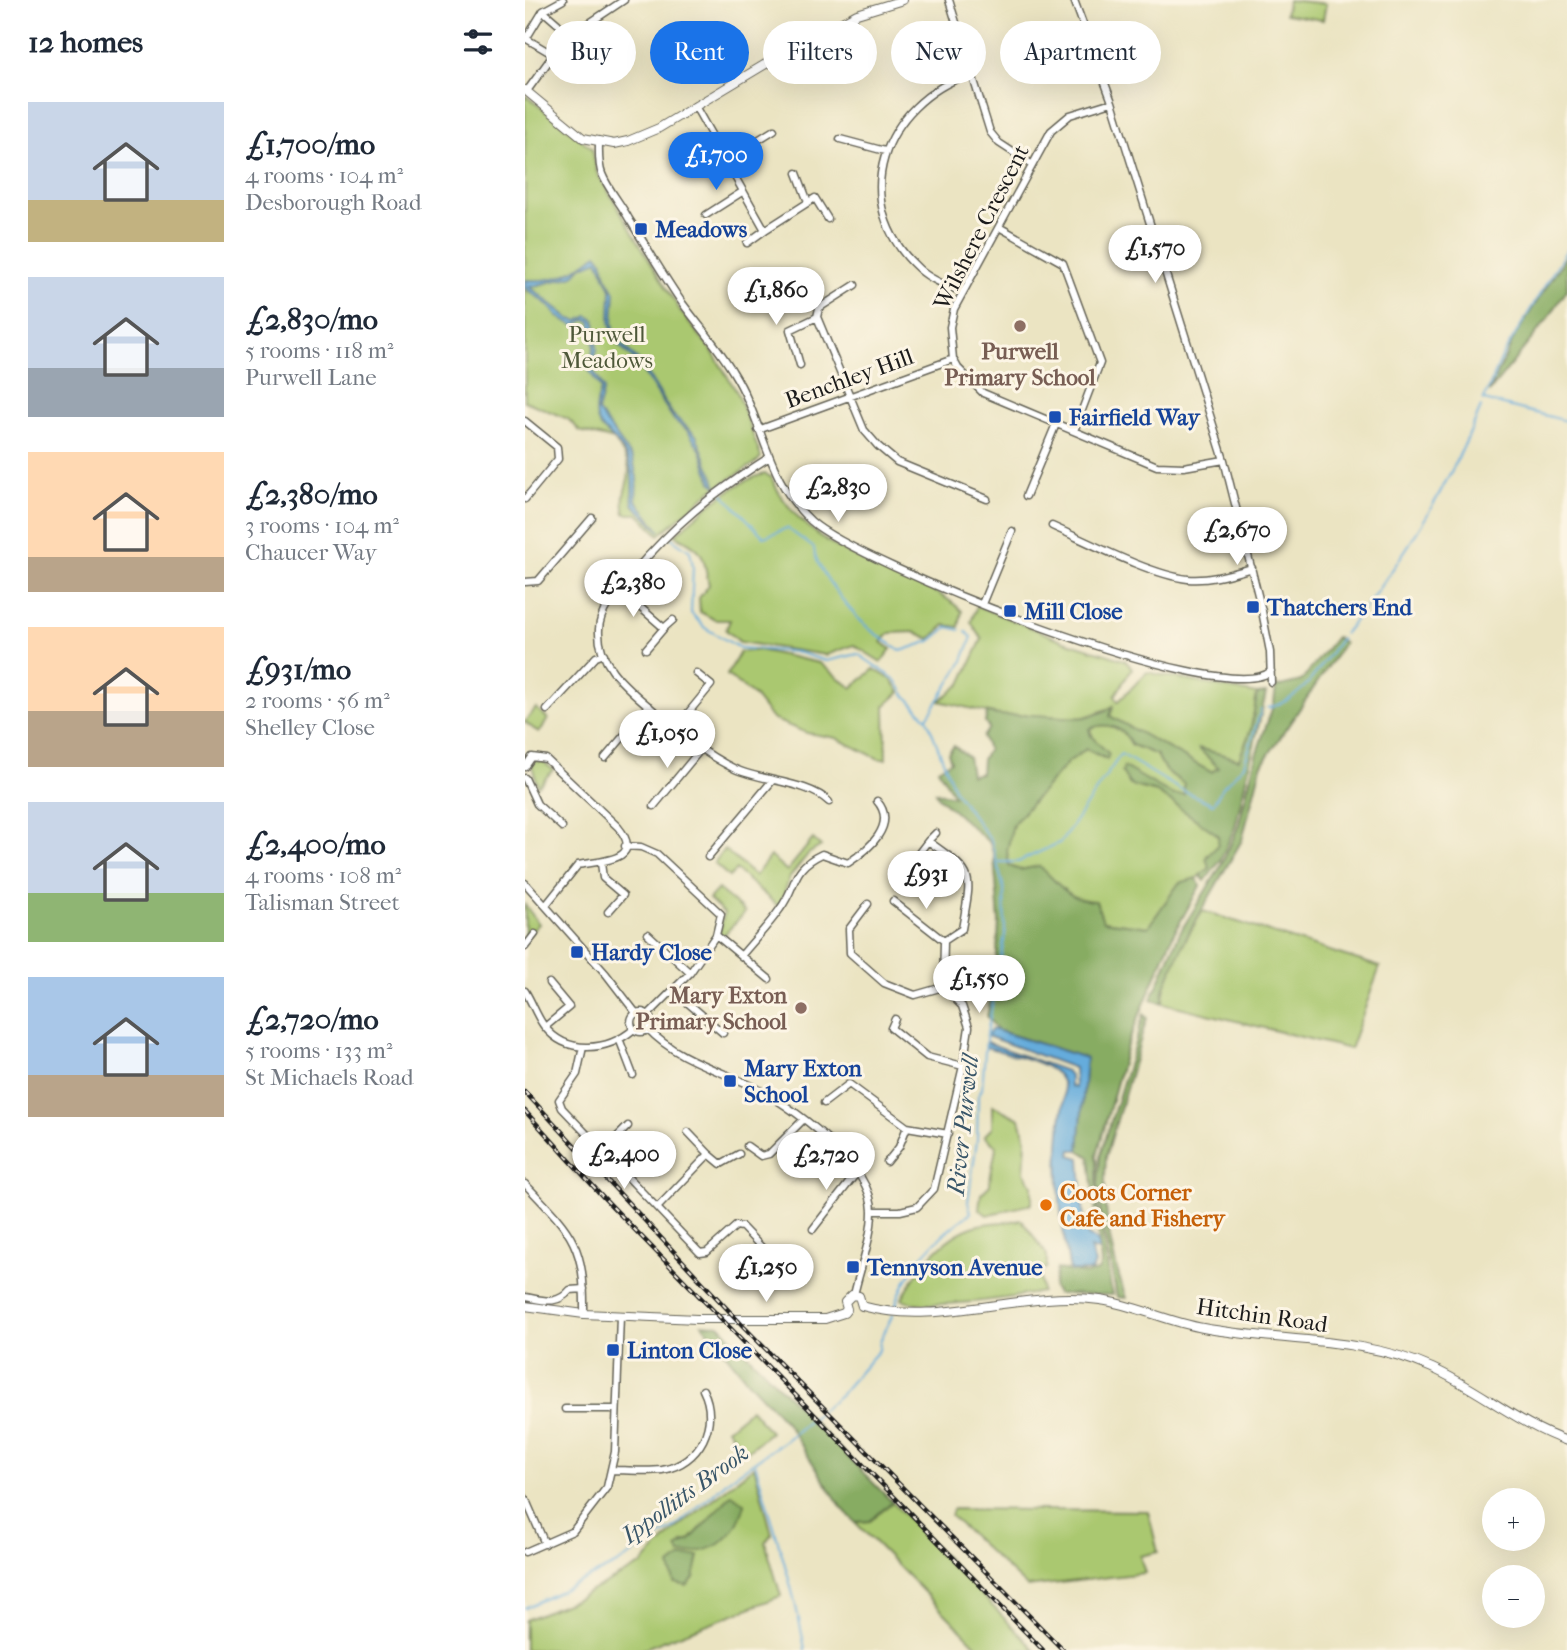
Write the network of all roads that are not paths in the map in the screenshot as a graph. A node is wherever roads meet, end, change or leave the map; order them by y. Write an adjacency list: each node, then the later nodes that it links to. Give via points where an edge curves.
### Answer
1 (563, 0): 6 (street)
2 (624, 0): 8 (street)
3 (903, 0): 17 (street, via 857,14)
4 (949, 0): 9 (street)
5 (1074, 0): 16 (street)
6 (543, 11): 7 (street); 10 (street)
7 (555, 21)
8 (592, 21)
9 (955, 21)
10 (526, 39): 11 (street)
11 (546, 51)
12 (546, 63): 15 (street)
13 (945, 84): 21 (street, via 925,96 901,121)
14 (973, 84): 23 (street, via 990,132)
15 (526, 91): 20 (street, via 567,127)
16 (1112, 102): 23 (street, Wilshere Crescent, via 1059,123); 43 (street)
17 (695, 106): 20 (street, via 628,141); 22 (street)
18 (774, 130): 22 (street)
19 (840, 139): 21 (street)
20 (599, 142): 40 (street, via 602,174 682,302 735,375)
21 (885, 151): 33 (street, via 881,197 896,240 921,271)
22 (725, 161): 25 (street)
23 (1031, 164): 29 (street, Wilshere Crescent)
24 (797, 173): 26 (street)
25 (742, 192): 27 (street); 30 (street)
26 (808, 202): 28 (street, via 815,198); 30 (street)
27 (706, 215)
28 (828, 219)
29 (999, 227): 33 (street, Wilshere Crescent); 41 (street, via 1059,258 1077,300 1100,368)
30 (765, 230): 31 (street)
31 (747, 243)
32 (855, 285): 34 (street, via 819,308)
33 (962, 292): 35 (street, Wilshere Crescent, via 950,327)
34 (817, 317): 36 (street, via 790,330); 37 (street)
35 (953, 359): 37 (street, Benchley Hill); 39 (street, via 983,393)
36 (800, 365)
37 (850, 396): 40 (street, Benchley Hill); 46 (street, via 865,430 897,462)
38 (525, 421): 44 (street, via 557,447 558,459)
39 (1056, 424): 41 (street); 45 (street)
40 (758, 430): 42 (street)
41 (1074, 431): 43 (street, via 1157,466)
42 (768, 458): 52 (street, via 722,487 666,534); 53 (street, via 799,509 825,533)
43 (1224, 460): 50 (street)
44 (526, 496)
45 (1026, 496)
46 (987, 499)
47 (591, 518): 51 (street, via 538,581)
48 (1052, 527): 50 (street, via 1190,579)
49 (1012, 531): 53 (street)
50 (1252, 568): 58 (street)
51 (525, 582)
52 (619, 589): 55 (street); 57 (street, via 600,620)
53 (982, 604): 58 (street, via 1046,630 1182,670 1260,677)
54 (673, 620): 55 (street)
55 (664, 628): 56 (street)
56 (646, 649)
57 (604, 654): 61 (street, via 615,676); 62 (street)
58 (1271, 671): 60 (street)
59 (696, 673): 63 (street, via 711,685)
60 (1271, 682)
61 (649, 706): 63 (street); 65 (street)
62 (547, 710)
63 (675, 729): 64 (street)
64 (701, 749): 68 (street, via 735,769); 71 (street)
65 (605, 758)
66 (525, 767): 75 (street, via 532,757 547,759 618,827)
67 (525, 778): 72 (street, via 537,804)
68 (772, 781): 70 (street, via 811,790); 76 (street)
69 (877, 801): 89 (street, via 884,810 885,824 872,841 848,863 822,854 804,862 782,907)
70 (829, 802)
71 (654, 806)
72 (562, 827)
73 (936, 833): 74 (street)
74 (928, 841): 77 (street); 87 (street, via 961,864 970,885 961,929)
75 (625, 846): 78 (street, via 614,861); 86 (street, via 657,854 708,901 721,914)
76 (708, 857)
77 (912, 862)
78 (601, 863): 82 (street, via 575,867); 83 (street, via 603,878 623,895)
79 (525, 883): 82 (street)
80 (893, 901): 87 (street)
81 (868, 904): 93 (street, via 849,929 850,953 884,983 915,995)
82 (546, 905): 96 (street)
83 (608, 912)
84 (535, 934): 88 (street)
85 (648, 934): 90 (street)
86 (716, 936): 89 (street); 90 (street)
87 (944, 941): 93 (street)
88 (525, 947)
89 (741, 956): 91 (street)
90 (691, 973): 95 (street)
91 (769, 979)
92 (549, 983): 99 (street, via 569,1007)
93 (943, 987): 105 (street, via 961,1006 969,1027)
94 (525, 991): 99 (street)
95 (674, 991): 97 (street); 102 (street)
96 (636, 1013): 97 (street); 100 (street, via 631,1021)
97 (648, 1015): 101 (street)
98 (895, 1019): 105 (street, via 891,1028 927,1057)
99 (544, 1027): 104 (street, via 569,1044)
100 (634, 1029): 101 (street); 103 (street)
101 (648, 1029): 108 (street, via 681,1053 751,1085)
102 (723, 1033)
103 (620, 1041): 104 (street); 106 (street)
104 (583, 1047): 114 (street, via 577,1074 559,1100)
105 (963, 1066): 112 (street)
106 (633, 1074)
107 (824, 1103): 110 (street, via 849,1084)
108 (803, 1120): 113 (street, via 769,1154 761,1156); 118 (street)
109 (628, 1126): 114 (street)
110 (907, 1127): 112 (street); 117 (street)
111 (688, 1132): 115 (street)
112 (948, 1134): 121 (street, via 934,1189 917,1207)
113 (747, 1146)
114 (605, 1149): 120 (street)
115 (709, 1154): 116 (street, via 721,1164); 120 (street)
116 (739, 1154)
117 (887, 1162)
118 (858, 1171): 121 (street); 122 (street)
119 (525, 1184): 124 (street, via 573,1237)
120 (658, 1208): 123 (street, via 700,1253 736,1226)
121 (871, 1211): 125 (street)
122 (813, 1228)
123 (767, 1253)
124 (584, 1289): 126 (street, via 570,1290 552,1302); 130 (street)
125 (854, 1295): 128 (street, via 862,1299); 129 (street, via 846,1299)
126 (525, 1297)
127 (525, 1306): 130 (street)
128 (862, 1306): 129 (street, via 856,1312); 135 (street, Hitchin Road, via 934,1311 1101,1300 1201,1328 1363,1349 1433,1368 1539,1431)
129 (847, 1309): 131 (street, via 834,1318 816,1320)
130 (584, 1314): 131 (street)
131 (620, 1316): 134 (street)
132 (703, 1390): 136 (street, via 710,1424 689,1458 663,1470)
133 (565, 1409): 134 (street)
134 (615, 1409): 136 (street)
135 (1567, 1441)
136 (613, 1470): 138 (street, via 597,1504 573,1531)
137 (525, 1498): 138 (street)
138 (545, 1544): 139 (street)
139 (525, 1552)

